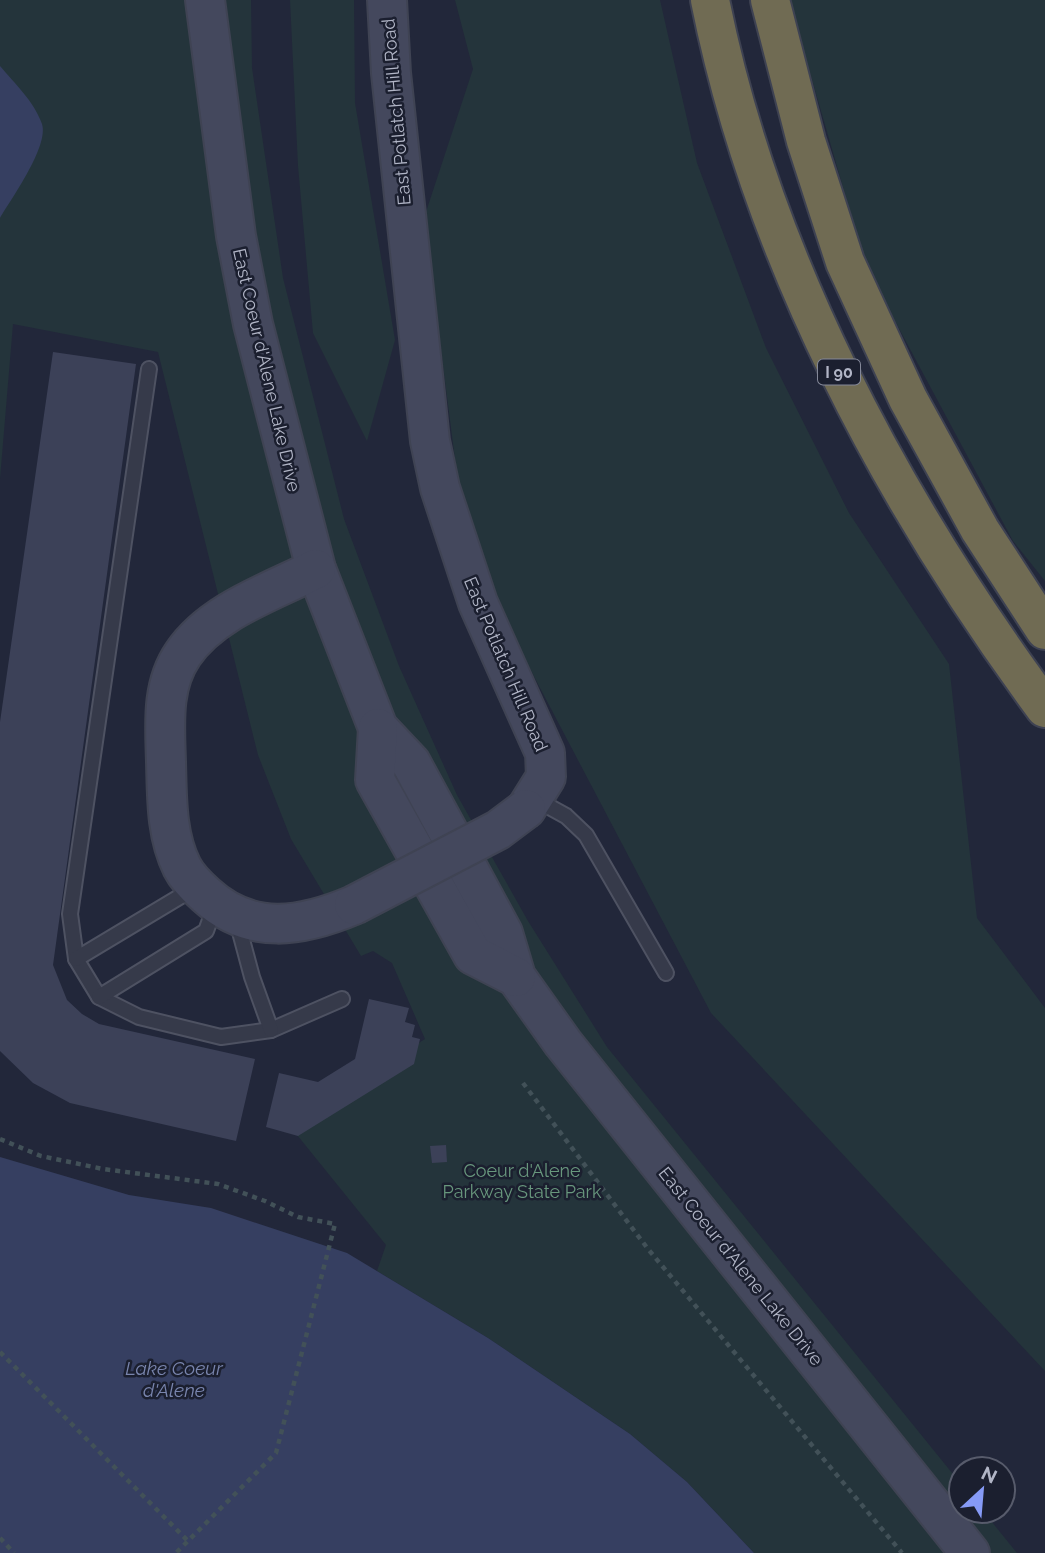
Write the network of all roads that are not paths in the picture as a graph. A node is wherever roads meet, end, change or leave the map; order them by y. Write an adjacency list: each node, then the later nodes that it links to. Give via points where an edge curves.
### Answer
1 (205, 0): 6 (street, East Coeur d'Alene Lake Drive, via 248,299)
2 (387, 0): 9 (street, East Potlatch Hill Road, via 394,111 430,442 478,604 545,753 546,777)
3 (710, 0): 8 (highway, I 90, via 739,115 789,262 845,386 913,512 993,638)
4 (770, 0): 7 (highway, via 806,141 845,262 908,399 980,530)
5 (149, 369): 11 (lane, via 70,914)
6 (316, 569): 10 (street, via 213,622 196,637 173,672 164,717 167,810 182,867); 16 (street, East Coeur d'Alene Lake Drive, via 377,728 375,780 473,956 516,977 563,1043)
7 (1045, 630)
8 (1045, 708)
9 (531, 804): 10 (street, bridge, via 498,830 317,920 266,925); 12 (lane, via 566,816 586,835)
10 (216, 902): 11 (lane); 13 (lane, via 206,930); 15 (lane)
11 (76, 959): 13 (lane)
12 (666, 974)
13 (99, 998): 15 (lane, via 139,1017 221,1037)
14 (342, 999): 15 (lane)
15 (271, 1030)
16 (970, 1553)

